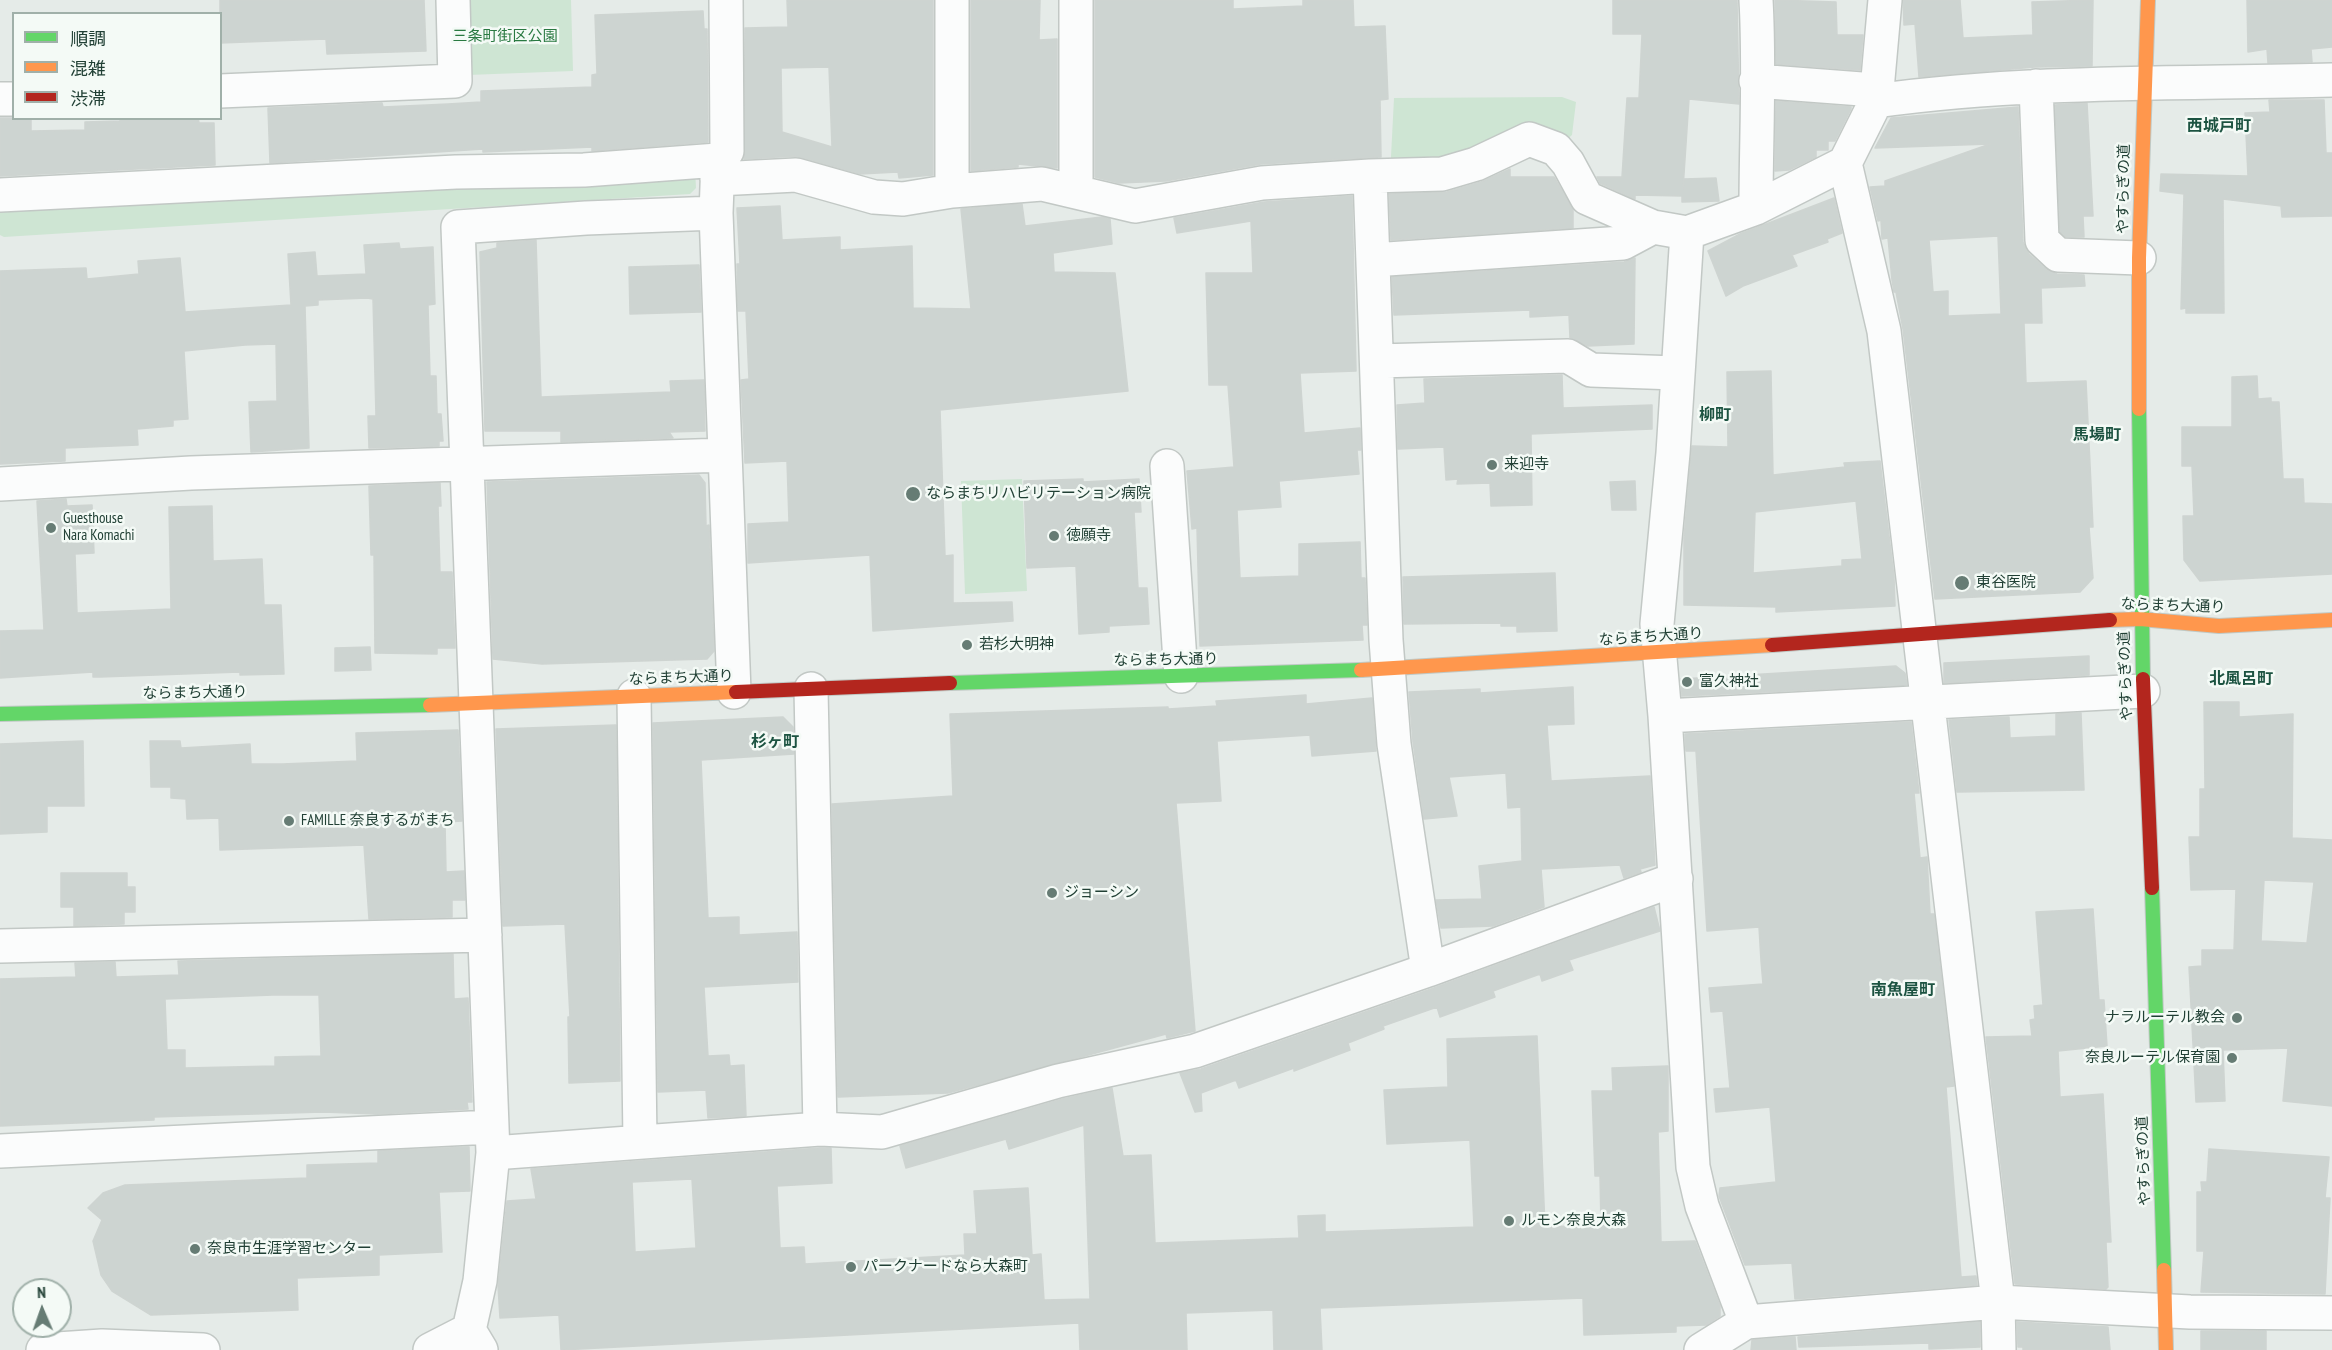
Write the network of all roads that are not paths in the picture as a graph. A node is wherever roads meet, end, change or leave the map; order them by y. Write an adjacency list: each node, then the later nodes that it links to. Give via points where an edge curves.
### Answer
1 (453, 0): 12 (street, via 455,81)
2 (726, 0): 15 (street, via 727,152)
3 (952, 0): 17 (street)
4 (1076, 0): 18 (street)
5 (1756, 0): 9 (street)
6 (1885, 0): 13 (street)
7 (2148, 0): 10 (street, やすらぎの道)
8 (2332, 80): 10 (street)
9 (1756, 81): 13 (street); 20 (street)
10 (2144, 82): 11 (street); 24 (street, やすらぎの道)
11 (2036, 86): 13 (street); 24 (street, via 2042,240 2058,255)
12 (222, 91)
13 (1875, 96): 14 (street)
14 (1845, 163): 20 (street); 34 (street, via 1884,331)
15 (718, 170): 17 (street, via 796,175 874,197 903,200); 19 (street, via 456,172); 21 (street)
16 (1370, 176): 18 (street, via 1262,183 1135,206); 22 (street, via 1442,174 1476,164 1529,139 1556,149 1587,198); 25 (street)
17 (952, 191): 18 (street, via 1042,184)
18 (1076, 191)
19 (0, 195)
20 (1756, 208): 23 (street)
21 (716, 213): 28 (street); 29 (street, via 458,227)
22 (1653, 228): 23 (street); 25 (street, via 1623,243)
23 (1687, 233): 27 (street)
24 (2139, 258): 32 (street, やすらぎの道)
25 (1373, 260): 26 (street)
26 (1377, 361): 27 (street, via 1568,356 1591,370); 36 (street)
27 (1676, 373): 35 (street, via 1674,453 1657,624)
28 (725, 455): 29 (street); 40 (street)
29 (469, 464): 31 (street); 43 (street)
30 (1167, 466): 37 (street)
31 (0, 484)
32 (2140, 619): 33 (street, ならまち大通り, via 2219,626); 34 (street, ならまち大通り); 39 (street, やすらぎの道)
33 (2332, 620)
34 (1918, 633): 35 (street, ならまち大通り); 42 (street)
35 (1661, 653): 36 (street, ならまち大通り); 45 (street)
36 (1390, 669): 37 (street, ならまち大通り); 49 (street, via 1394,744)
37 (1180, 676): 38 (street, ならまち大通り)
38 (811, 689): 40 (street, ならまち大通り); 50 (street)
39 (2143, 691): 42 (street); 55 (street, やすらぎの道)
40 (734, 692): 41 (street, ならまち大通り)
41 (634, 696): 43 (street, ならまち大通り); 52 (street)
42 (1928, 701): 45 (street); 54 (street)
43 (477, 704): 44 (street, ならまち大通り); 47 (street)
44 (0, 714)
45 (1665, 716): 46 (street)
46 (1676, 879): 49 (street); 57 (street, via 1693,1167 1702,1206)
47 (485, 935): 48 (street); 51 (street)
48 (0, 946)
49 (1428, 970): 50 (street, via 1195,1051 1058,1081 882,1132)
50 (820, 1129): 52 (street)
51 (493, 1140): 52 (street); 53 (street); 58 (street)
52 (640, 1142)
53 (0, 1151)
54 (1998, 1302): 55 (street); 57 (street); 63 (street)
55 (2166, 1311): 56 (street); 64 (street, やすらぎの道)
56 (2332, 1313)
57 (1746, 1322): 62 (street)
58 (475, 1340): 61 (street)
59 (43, 1350): 60 (street, via 102,1346)
60 (203, 1350)
61 (430, 1350)
62 (1701, 1350)
63 (1999, 1350)
64 (2166, 1350)

